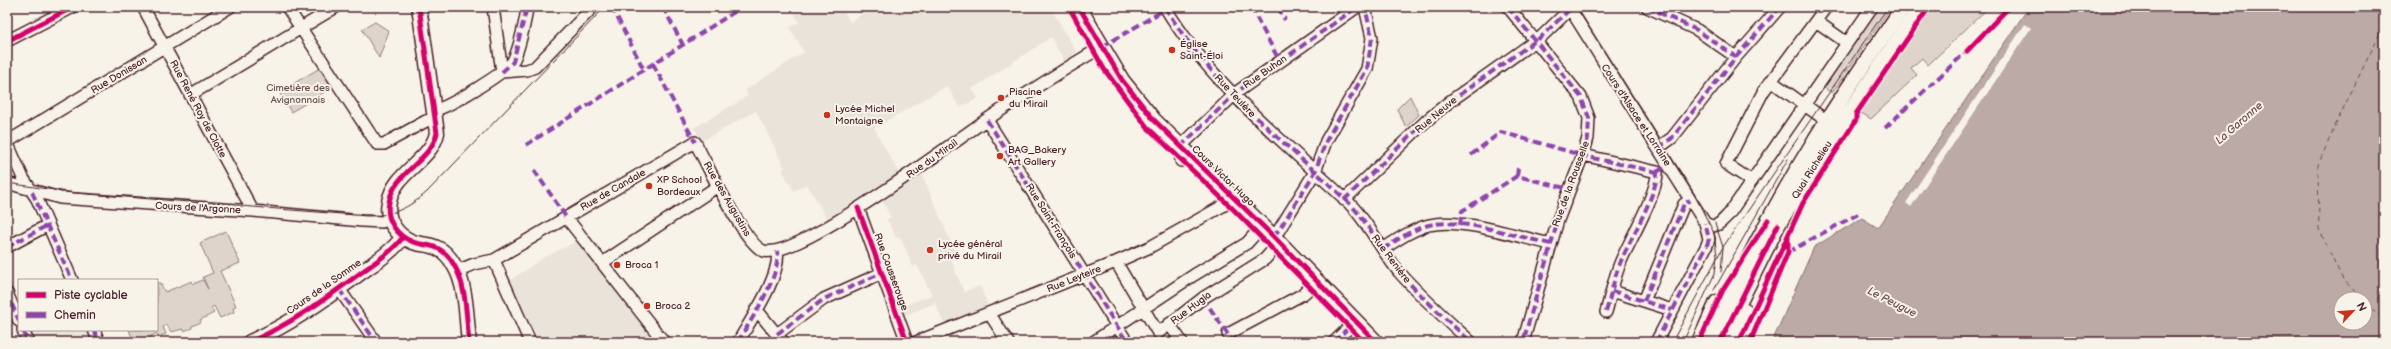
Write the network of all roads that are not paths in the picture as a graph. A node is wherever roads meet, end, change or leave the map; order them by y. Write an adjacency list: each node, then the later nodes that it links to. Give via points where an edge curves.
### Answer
1 (73, 7): 26 (street)
2 (143, 7): 28 (street, Rue René Roy de Clotte)
3 (230, 7): 28 (street, Rue Donissan)
4 (287, 7): 24 (street)
5 (336, 7): 24 (street)
6 (419, 7): 36 (main road)
7 (492, 7): 31 (street)
8 (527, 7): 31 (street, via 513,62)
9 (592, 7): 31 (street, via 535,67)
10 (1068, 7): 29 (main road, Cours Victor Hugo)
11 (1079, 7): 29 (main road, Cours Victor Hugo)
12 (1357, 7): 34 (street, Rue Buhan)
13 (1364, 7): 45 (street, Rue Hugla, via 1372,38 1367,69 1326,141)
14 (1508, 7): 25 (street, Rue de la Rousselle)
15 (1780, 7): 30 (street)
16 (1826, 7): 23 (street)
17 (1872, 7): 27 (street)
18 (1903, 7): 38 (main road, Quai Richelieu)
19 (1920, 7): 59 (main road, Quai Richelieu)
20 (1166, 8): 34 (street, Rue Teulère, via 1187,40)
21 (1569, 8): 25 (street, Rue Neuve); 41 (street, Cours d'Alsace et Lorraine)
22 (1654, 8): 30 (street, via 1697,30)
23 (1816, 21): 27 (street); 32 (street)
24 (301, 28): 33 (street); 36 (street, via 377,144 384,144 426,120)
25 (1535, 40): 43 (street, Rue de la Rousselle, via 1586,104 1589,118 1588,138); 51 (street, Rue Neuve, via 1426,121)
26 (7, 41)
27 (1847, 43): 35 (street)
28 (165, 48): 33 (street, Rue René Roy de Clotte); 39 (street, Rue Donissan)
29 (1098, 50): 37 (street, Rue du Mirail); 42 (main road, Cours Victor Hugo)
30 (1736, 57): 41 (street, via 1672,138)
31 (502, 72): 36 (street, via 448,106)
32 (1772, 81): 35 (street); 47 (street, via 1759,98 1726,164)
33 (190, 95): 55 (street, Rue René Roy de Clotte)
34 (1233, 96): 42 (street, Rue Buhan); 45 (street, Rue Teulère)
35 (1804, 105): 38 (street); 47 (street)
36 (435, 110): 57 (main road, via 437,133 433,143 400,178 392,192 388,204)
37 (987, 120): 54 (street, Rue du Mirail); 74 (street, Rue Saint-François)
38 (1827, 121): 59 (main road, Quai Richelieu)
39 (7, 142): 50 (street)
40 (695, 142): 49 (street, Rue des Augustins); 56 (street, Rue de Candale)
41 (1658, 148): 44 (street, Cours d'Alsace et Lorraine)
42 (1180, 154): 53 (main road, Cours Victor Hugo)
43 (1583, 155): 46 (street); 64 (street, Rue de la Rousselle)
44 (1668, 166): 46 (street); 52 (street, Cours d'Alsace et Lorraine)
45 (1315, 172): 51 (street, Rue Renière); 63 (street, Rue Hugla)
46 (1658, 172): 78 (street, via 1646,208 1620,263)
47 (1752, 181): 58 (street, via 1720,224 1711,227)
48 (7, 183): 50 (street, Cours de l'Argonne)
49 (718, 186): 67 (street, Rue des Augustins, via 740,225 758,249); 71 (street)
50 (32, 192): 55 (street, Cours de l'Argonne, via 60,198); 60 (street)
51 (1344, 200): 66 (street, Rue Renière)
52 (1690, 200): 58 (street, Cours d'Alsace et Lorraine); 80 (street, via 1684,204)
53 (1231, 201): 61 (main road, Cours Victor Hugo); 63 (main road, Cours Victor Hugo); 70 (street, Rue Leyteire, via 1150,247)
54 (858, 208): 68 (street, Rue du Mirail, via 787,248); 73 (street, Rue Causserouge)
55 (253, 211): 57 (street, Cours de l'Argonne, via 361,221 382,222)
56 (566, 217): 69 (street, Rue de Candale); 71 (street)
57 (390, 219): 62 (main road)
58 (1704, 223): 83 (street, via 1709,239 1707,245)
59 (1773, 223): 114 (main road, via 1723,290); 115 (main road, Quai Richelieu); 116 (main road, Quai Richelieu); 117 (main road, via 1754,290)
60 (48, 225): 65 (street); 75 (street)
61 (1256, 233): 63 (main road, Cours Victor Hugo); 82 (street, via 1247,243)
62 (403, 237): 72 (main road, via 443,251); 77 (main road, Cours de la Somme, via 394,248)
63 (1273, 243): 76 (main road, Cours Victor Hugo); 87 (street, Rue Hugla, via 1265,259 1203,298); 88 (main road, Cours Victor Hugo)
64 (1551, 244): 66 (street, via 1480,227 1442,223 1428,225 1404,235); 112 (street, Rue de la Rousselle)
65 (7, 247)
66 (1382, 249): 111 (street, Rue Renière, via 1411,284)
67 (764, 251): 68 (street, Rue du Mirail)
68 (776, 251): 81 (street, via 776,268)
69 (494, 260): 72 (street, Rue de Candale); 99 (street)
70 (1116, 262): 74 (street, Rue Leyteire); 82 (street, Rue Hugla)
71 (602, 263): 100 (street)
72 (457, 271): 98 (main road, via 462,286)
73 (882, 273): 93 (street, via 824,298); 102 (street, Rue Causserouge)
74 (1085, 275): 85 (street, Rue Leyteire); 89 (street, Rue Saint-François)
75 (72, 279)
76 (1310, 287): 88 (main road, Cours Victor Hugo); 92 (street, via 1303,294)
77 (339, 289): 96 (main road, Cours de la Somme, via 283,326); 97 (street)
78 (1612, 291): 80 (street); 84 (street)
79 (7, 294): 86 (street)
80 (1644, 301): 83 (street)
81 (756, 309): 93 (street); 101 (street)
82 (1143, 309): 87 (street, Rue Hugla, via 1158,333); 89 (street)
83 (1672, 310): 113 (street)
84 (1606, 312)
85 (989, 313): 103 (street, Rue Leyteire); 104 (street)
86 (18, 319)
87 (1169, 324): 107 (street)
88 (1353, 324): 108 (street); 109 (main road, Cours Victor Hugo); 110 (main road, Cours Victor Hugo)
89 (1117, 326): 105 (street); 106 (street, Rue Saint-François)
90 (23, 331): 94 (street)
91 (94, 331): 95 (street)
92 (1228, 334)
93 (780, 338)
94 (28, 342)
95 (99, 342)
96 (250, 342)
97 (376, 342)
98 (469, 342)
99 (530, 342)
100 (664, 342)
101 (738, 342)
102 (907, 342)
103 (916, 342)
104 (1008, 342)
105 (1093, 342)
106 (1127, 342)
107 (1182, 342)
108 (1334, 342)
109 (1364, 342)
110 (1376, 342)
111 (1471, 342)
112 (1523, 342)
113 (1656, 342)
114 (1699, 342)
115 (1709, 342)
116 (1720, 342)
117 (1731, 342)

